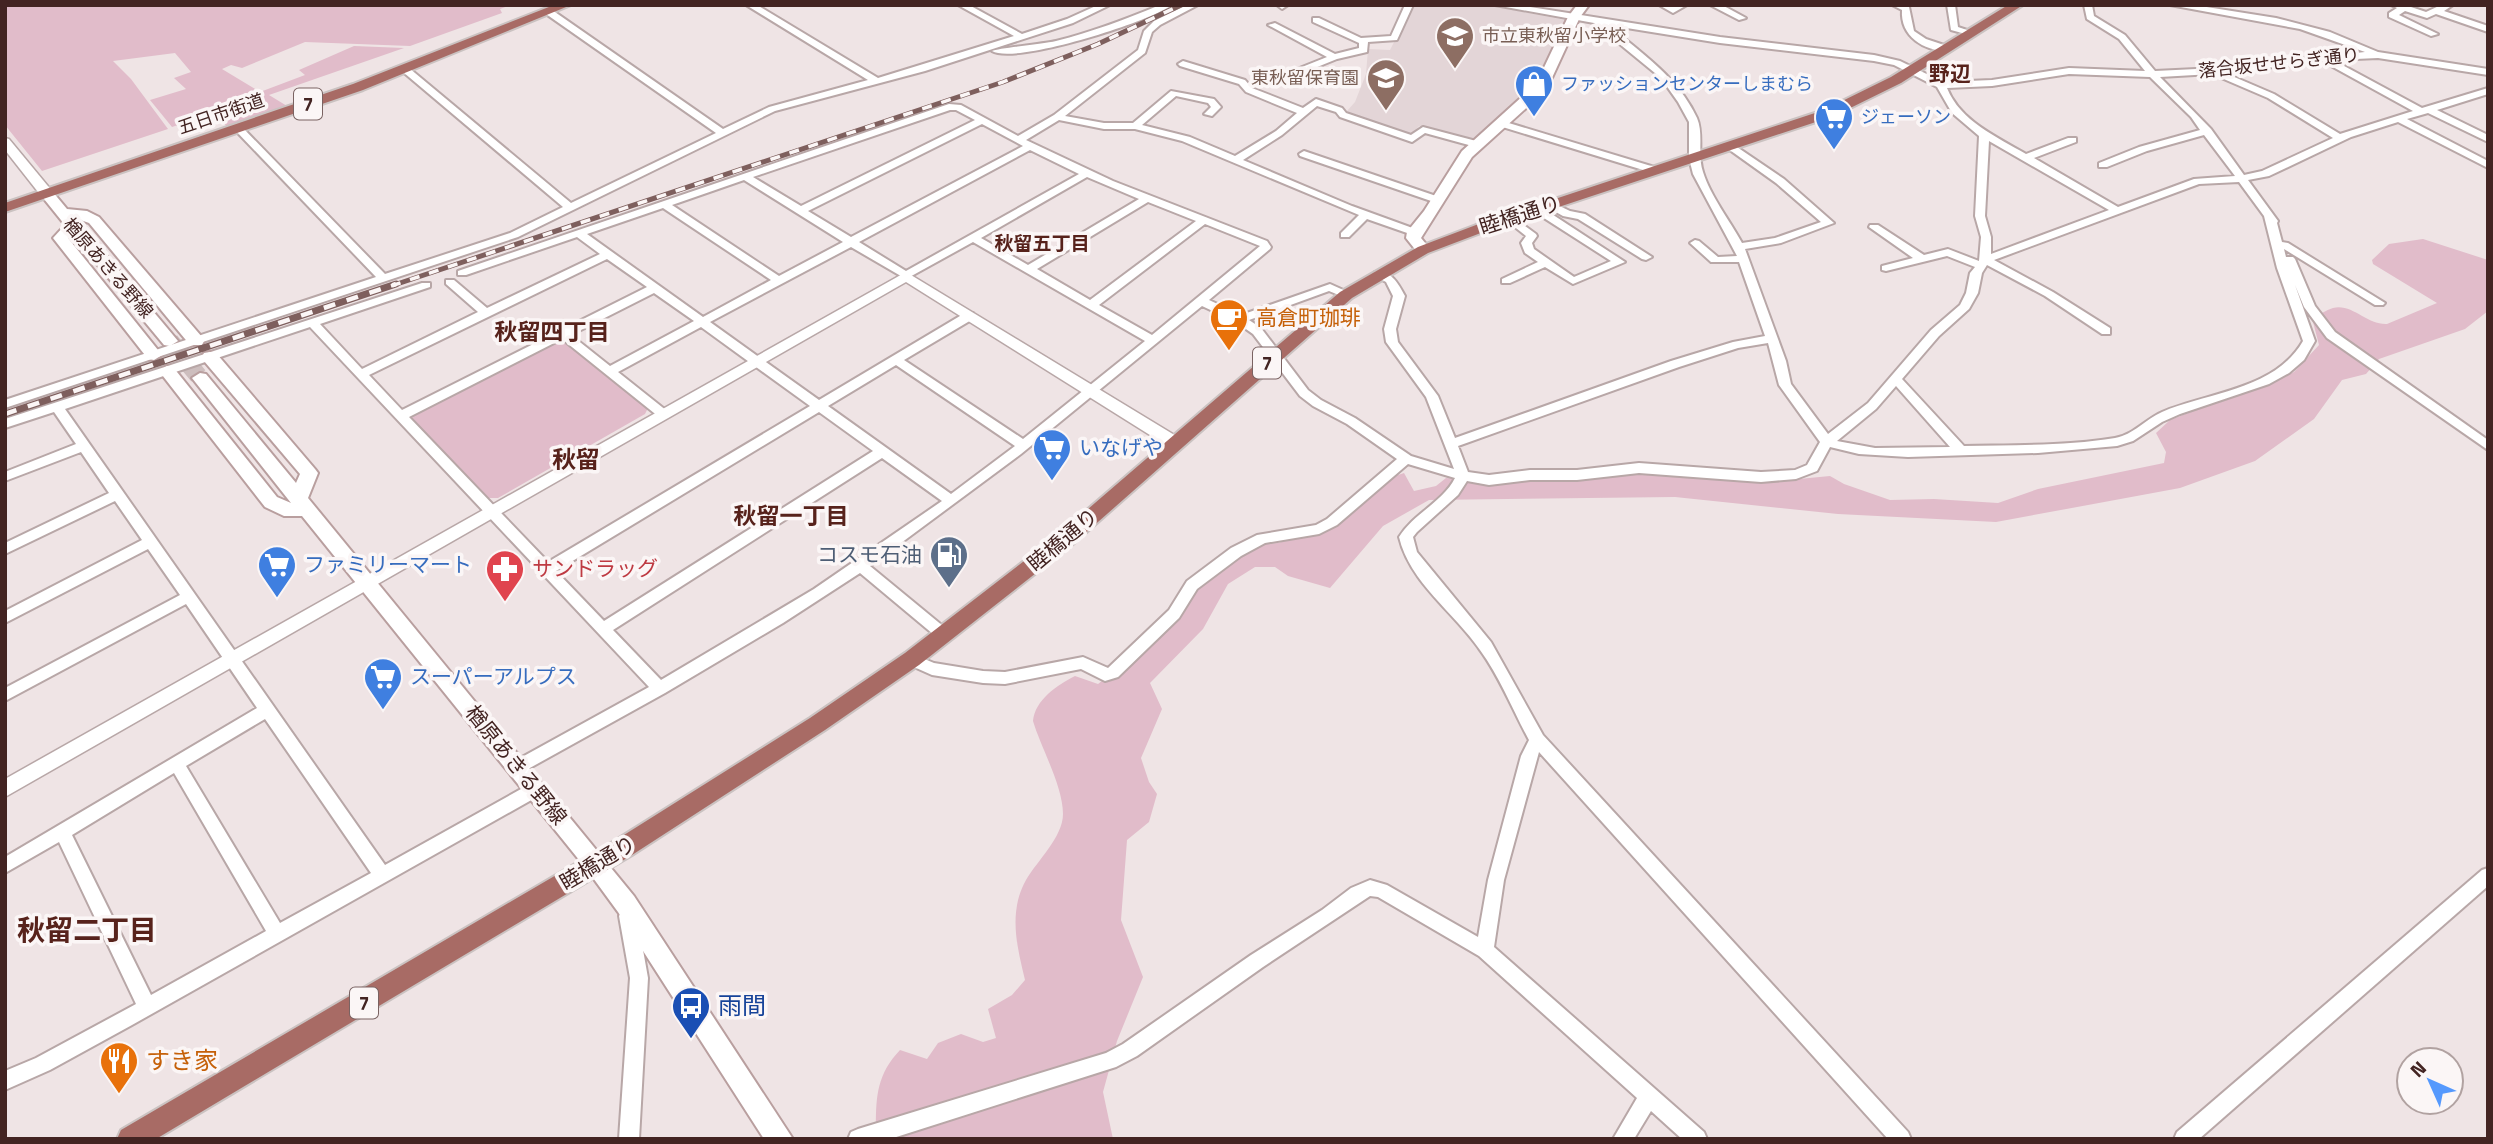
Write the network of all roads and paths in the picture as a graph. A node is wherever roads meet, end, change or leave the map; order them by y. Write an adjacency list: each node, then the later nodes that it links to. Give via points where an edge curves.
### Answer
1 (565, 5): 22 (main road, 五日市街道 / 7)
2 (750, 5): 45 (street)
3 (962, 5): 31 (street)
4 (1106, 5): 31 (street)
5 (1169, 5): 18 (street); 33 (street, via 1138,19 1044,45)
6 (1409, 5): 32 (street, via 1394,38)
7 (1499, 5): 20 (street)
8 (1663, 5): 9 (street, via 1673,10)
9 (1683, 5)
10 (1714, 5): 24 (street)
11 (1896, 5): 34 (street, via 1906,9 1904,23 1909,32)
12 (1951, 5): 29 (street, via 1954,28)
13 (2017, 5): 29 (main road, 睦橋通り / 7)
14 (2088, 5): 44 (street, via 2091,17 2122,37)
15 (2174, 5): 23 (street)
16 (2252, 5): 23 (street)
17 (2449, 5): 21 (street)
18 (1191, 7): 51 (street, via 1157,23 1148,31 1142,51)
19 (2399, 7): 21 (street, via 2427,15); 30 (street, via 2392,15)
20 (1579, 9): 25 (street); 54 (main road, via 1546,77)
21 (2436, 10): 28 (street)
22 (549, 12): 39 (main road, 五日市街道 / 7); 58 (street)
23 (2244, 16): 35 (street, via 2323,33)
24 (1742, 18)
25 (1595, 19): 40 (street, via 1874,58); 69 (street, via 1674,87 1694,122)
26 (1316, 20): 32 (street)
27 (1272, 25): 36 (street)
28 (2488, 29)
29 (1970, 34): 34 (main road, 睦橋通り / 7)
30 (2434, 34)
31 (1022, 37): 33 (street)
32 (1363, 42): 36 (street, via 1364,50)
33 (985, 49): 45 (street)
34 (1947, 49): 40 (main road, 睦橋通り / 7)
35 (2378, 55): 37 (street, 落合坂せせらぎ通り); 42 (street, 落合坂せせらぎ通り)
36 (1334, 57): 43 (street)
37 (2323, 58): 41 (street, 落合坂せせらぎ通り); 48 (street)
38 (1183, 64): 49 (street, via 1242,82 1249,90)
39 (406, 70): 56 (main road, 五日市街道 / 7); 84 (street)
40 (1910, 71): 46 (street); 67 (main road, 睦橋通り / 7, via 1829,113)
41 (2212, 71): 44 (street, 落合坂せせらぎ通り); 61 (street, via 2271,96)
42 (2488, 72)
43 (1295, 73)
44 (2154, 74): 46 (street, 落合坂せせらぎ通り, via 2069,71 1995,83); 57 (street)
45 (876, 81): 58 (street, via 772,109)
46 (1941, 85): 59 (street, via 1958,116)
47 (2488, 91): 48 (street)
48 (2425, 111): 53 (street); 62 (street)
49 (1304, 112): 65 (street, via 1316,102 1412,139 1423,130); 71 (street)
50 (1209, 114): 55 (street, via 1216,107 1211,101 1174,93)
51 (1057, 117): 55 (street, via 1117,128); 60 (street)
52 (982, 120): 60 (street); 76 (street, via 949,107); 86 (street)
53 (2401, 120): 61 (street); 73 (street)
54 (1499, 123): 65 (main road); 74 (street)
55 (1135, 126): 71 (street, via 1205,145)
56 (239, 128): 78 (main road, 五日市街道 / 7); 114 (street)
57 (2208, 131): 72 (street); 77 (street)
58 (721, 132): 84 (street)
59 (1981, 132): 70 (street); 108 (street, via 1980,216 1986,237)
60 (1018, 139): 66 (street)
61 (2341, 139): 77 (street, via 2265,174)
62 (2488, 139)
63 (2072, 140): 70 (street)
64 (5, 142): 78 (street)
65 (1476, 144): 80 (main road)
66 (1030, 146): 75 (street); 98 (street)
67 (1731, 146): 69 (main road, 睦橋通り / 7); 101 (street, via 1829,223 1777,241)
68 (1304, 153): 80 (street)
69 (1694, 158): 74 (main road, 睦橋通り / 7); 101 (street, via 1698,174)
70 (2025, 158): 85 (street)
71 (1234, 161): 88 (street)
72 (2104, 165)
73 (2488, 165)
74 (1657, 171): 82 (main road, 睦橋通り / 7)
75 (1087, 173): 79 (street); 97 (street)
76 (744, 176): 81 (street); 86 (street)
77 (2240, 179): 85 (street, via 2198,181); 89 (street)
78 (47, 194): 83 (main road, 五日市街道 / 7); 87 (main road, 楢原あきる野線)
79 (1147, 198): 91 (street); 110 (street)
80 (1438, 200): 94 (main road)
81 (664, 204): 95 (street); 115 (street)
82 (1544, 207): 90 (main road, 睦橋通り / 7); 104 (street, via 1581,216); 107 (street, via 1619,262 1573,282)
83 (5, 208)
84 (571, 208): 114 (street, via 514,235)
85 (2116, 210): 108 (street)
86 (800, 212): 98 (street)
87 (61, 213): 92 (main road, 楢原あきる野線); 134 (main road, via 94,220)
88 (1366, 215): 94 (street); 96 (street)
89 (2269, 215): 100 (street); 158 (street, via 2309,341 2302,355 2285,370 2159,419 2127,439)
90 (1510, 218): 102 (main road, 睦橋通り / 7); 107 (street, via 1532,236 1526,243 1528,251)
91 (1205, 219): 121 (street, via 1266,247); 123 (street)
92 (72, 226): 133 (main road, 楢原あきる野線); 136 (main road, via 60,238)
93 (1874, 227): 106 (street)
94 (1414, 232): 102 (main road, via 1413,238)
95 (580, 234): 103 (street); 111 (street)
96 (1345, 235)
97 (974, 238): 110 (street); 113 (street)
98 (851, 242): 113 (street); 115 (street)
99 (1695, 243): 105 (street, via 1715,260)
100 (2284, 245): 122 (street); 157 (street, via 2310,307 2331,335)
101 (1739, 247): 105 (street)
102 (1423, 250): 112 (main road, 睦橋通り / 7)
103 (608, 254): 119 (street); 124 (street)
104 (1646, 257)
105 (1743, 259): 132 (street)
106 (1923, 259): 108 (street, via 1948,252); 109 (street)
107 (1545, 263): 116 (street)
108 (1982, 263): 129 (street, via 2049,294); 144 (street, via 1965,307 1935,333)
109 (1886, 268)
110 (1029, 270): 123 (street)
111 (462, 273)
112 (1379, 274): 120 (main road, 睦橋通り / 7); 155 (street, via 1391,280 1399,296 1390,329 1392,342 1432,396)
113 (906, 276): 125 (street); 139 (street)
114 (383, 278): 134 (street)
115 (779, 281): 127 (street)
116 (1507, 281)
117 (450, 282): 124 (street)
118 (426, 285): 128 (street)
119 (654, 288): 127 (street); 130 (street)
120 (1346, 295): 126 (street, via 1330,287); 135 (main road, 睦橋通り / 7)
121 (1201, 301): 126 (street); 131 (street)
122 (2379, 303)
123 (1091, 305): 131 (street)
124 (486, 313): 142 (street)
125 (969, 316): 138 (street); 145 (street)
126 (1240, 319): 135 (street)
127 (702, 322): 139 (street); 141 (street)
128 (312, 323): 137 (street); 142 (street)
129 (2106, 331)
130 (563, 334): 141 (street); 150 (street)
131 (1152, 340): 145 (street)
132 (1772, 340): 152 (street, via 1785,385); 155 (street, via 1737,345 1675,364)
133 (170, 341)
134 (196, 341): 136 (street)
135 (1277, 354): 153 (main road, 睦橋通り / 7); 160 (street, via 1304,393)
136 (153, 355): 146 (street)
137 (210, 357): 140 (street); 165 (main road, via 309,473)
138 (896, 360): 147 (street); 154 (street)
139 (757, 361): 147 (street); 149 (street)
140 (167, 371): 148 (street); 165 (main road, via 271,502 284,509)
141 (610, 371): 149 (street)
142 (361, 374): 150 (street)
143 (200, 378): 165 (main road, 楢原あきる野線)
144 (1896, 379): 152 (street, via 1872,406); 158 (street)
145 (1090, 390): 153 (street); 154 (street)
146 (5, 404)
147 (819, 406): 159 (street); 170 (street)
148 (57, 407): 151 (street); 156 (street)
149 (663, 414): 166 (street)
150 (401, 416): 166 (street)
151 (5, 425)
152 (1826, 442): 158 (street, via 1868,453); 161 (street, via 1812,468 1796,474 1639,467 1489,480)
153 (1175, 443): 175 (main road, 睦橋通り / 7, via 1062,543)
154 (1023, 444): 164 (street)
155 (1451, 444): 161 (street)
156 (84, 446): 162 (street); 163 (street)
157 (2488, 446)
158 (1961, 451)
159 (882, 452): 164 (street); 174 (street)
160 (1406, 458): 161 (street); 177 (street, via 1332,522 1319,529 1262,539 1219,564 1192,585 1174,614 1113,673 1105,675 1083,663 994,678 932,669)
161 (1463, 476): 181 (street, via 1454,492 1413,523 1406,537 1410,552 1486,646)
162 (5, 477)
163 (118, 494): 167 (street); 168 (street)
164 (951, 501): 169 (street)
165 (304, 504): 171 (main road, 楢原あきる野線)
166 (490, 512): 170 (street); 171 (street)
167 (151, 542): 172 (street); 173 (street)
168 (5, 549)
169 (860, 565): 175 (street); 178 (street)
170 (547, 570): 174 (street)
171 (365, 583): 176 (street); 183 (main road, 楢原あきる野線)
172 (189, 596): 176 (street); 179 (street)
173 (5, 618)
174 (603, 629): 178 (street)
175 (944, 635): 177 (main road, 睦橋通り / 7)
176 (233, 658): 180 (street); 184 (street)
177 (910, 659): 187 (main road, 睦橋通り / 7, via 774,753)
178 (660, 689): 183 (street)
179 (5, 695)
180 (268, 709): 182 (street); 189 (street)
181 (1537, 740): 193 (street, via 1496,880); 203 (street)
182 (177, 764): 186 (street); 192 (street)
183 (519, 768): 185 (main road, 楢原あきる野線)
184 (5, 789)
185 (536, 789): 187 (main road, 楢原あきる野線); 189 (street)
186 (62, 832): 188 (street); 194 (street)
187 (596, 864): 191 (main road, 楢原あきる野線); 197 (main road, 睦橋通り / 7)
188 (5, 866)
189 (382, 875): 192 (street)
190 (2488, 875): 204 (street)
191 (626, 904): 198 (street, via 639,978); 199 (main road, 楢原あきる野線)
192 (277, 934): 194 (street)
193 (1485, 950): 196 (street); 200 (street, via 1370,888 1357,892 1120,1056)
194 (148, 1007): 195 (street)
195 (5, 1081)
196 (1649, 1096): 201 (street); 202 (street)
197 (130, 1139)
198 (629, 1139)
199 (780, 1139)
200 (858, 1139)
201 (1623, 1139)
202 (1697, 1139)
203 (1901, 1139)
204 (2184, 1139)

